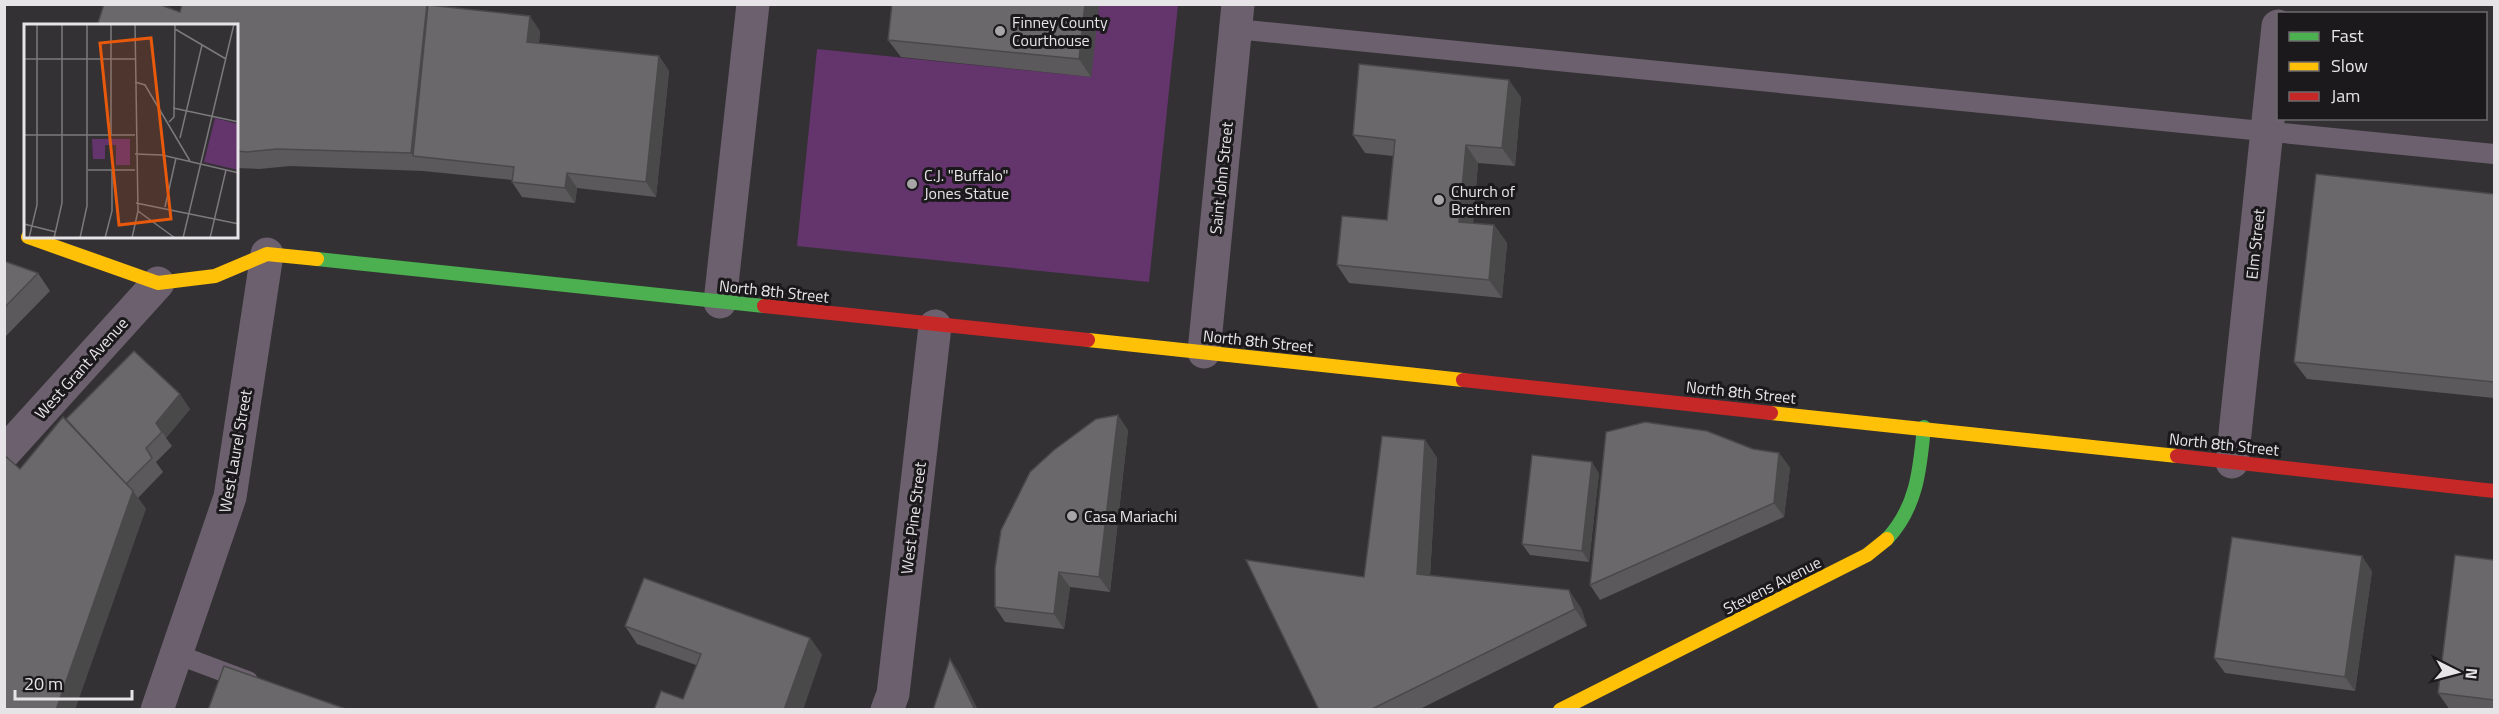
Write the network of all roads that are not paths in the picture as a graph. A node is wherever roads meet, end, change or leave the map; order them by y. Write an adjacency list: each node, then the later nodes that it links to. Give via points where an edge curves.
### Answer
1 (753, 4): 9 (street)
2 (1237, 17): 4 (lane); 11 (street, Saint John Street)
3 (2277, 36): 4 (street, Elm Street)
4 (2267, 133): 5 (lane); 14 (street, Elm Street)
5 (2494, 154)
6 (31, 238): 8 (street, North 8th Street)
7 (267, 254): 8 (street, North 8th Street, via 215,276); 9 (street, North 8th Street); 16 (street, West Laurel Street, via 230,497)
8 (158, 283): 13 (street, West Grant Avenue)
9 (720, 302): 10 (street, North 8th Street)
10 (935, 326): 11 (street, North 8th Street); 19 (street, West Pine Street, via 893,694)
11 (1204, 352): 12 (street, North 8th Street)
12 (1924, 427): 14 (street, North 8th Street); 20 (street, Stevens Avenue, via 1913,499 1902,523 1886,542)
13 (4, 453)
14 (2232, 462): 15 (street, North 8th Street)
15 (2494, 491)
16 (176, 654): 17 (lane); 18 (street, West Laurel Street)
17 (269, 688)
18 (157, 710)
19 (887, 710)
20 (1560, 710)

